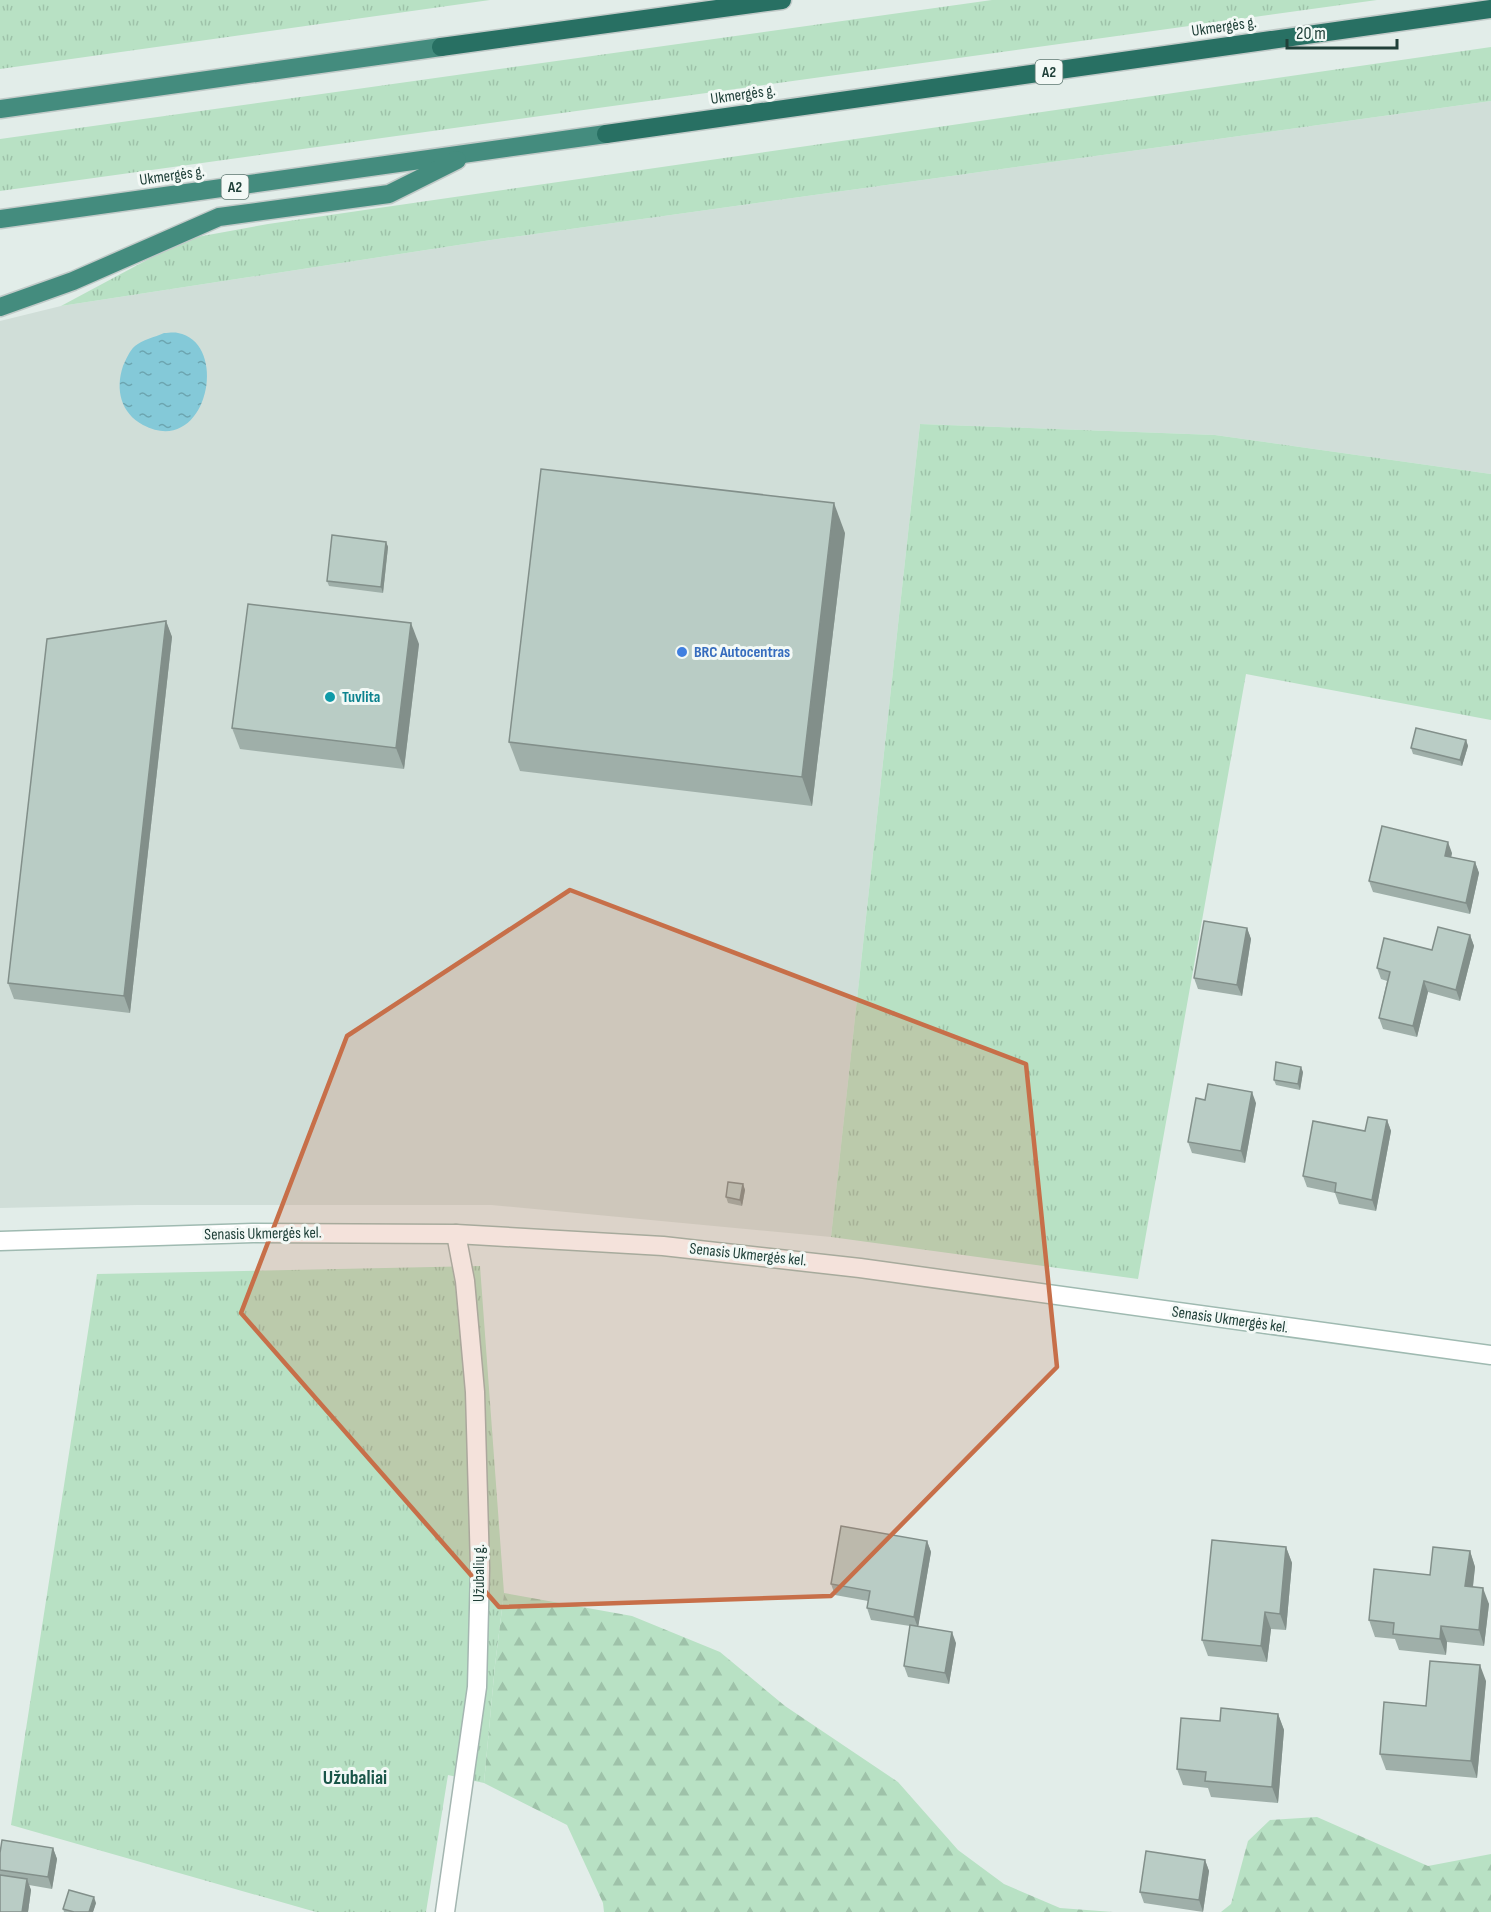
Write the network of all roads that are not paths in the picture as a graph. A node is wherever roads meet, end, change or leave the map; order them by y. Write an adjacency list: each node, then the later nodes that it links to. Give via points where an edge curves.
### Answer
1 (782, 0): 3 (highway)
2 (1491, 9): 4 (highway, Ukmergės g. / A2)
3 (0, 109)
4 (470, 153): 5 (highway, Ukmergės g. / A2); 6 (highway, via 389,194 219,217 73,281)
5 (0, 219)
6 (0, 307)
7 (456, 1234): 8 (main road, Senasis Ukmergės kel., via 253,1233); 9 (main road, Senasis Ukmergės kel., via 663,1246 860,1268); 10 (main road, Užubalių g., via 465,1281 475,1392 480,1580 477,1687)
8 (0, 1241)
9 (1491, 1355)
10 (445, 1912)

